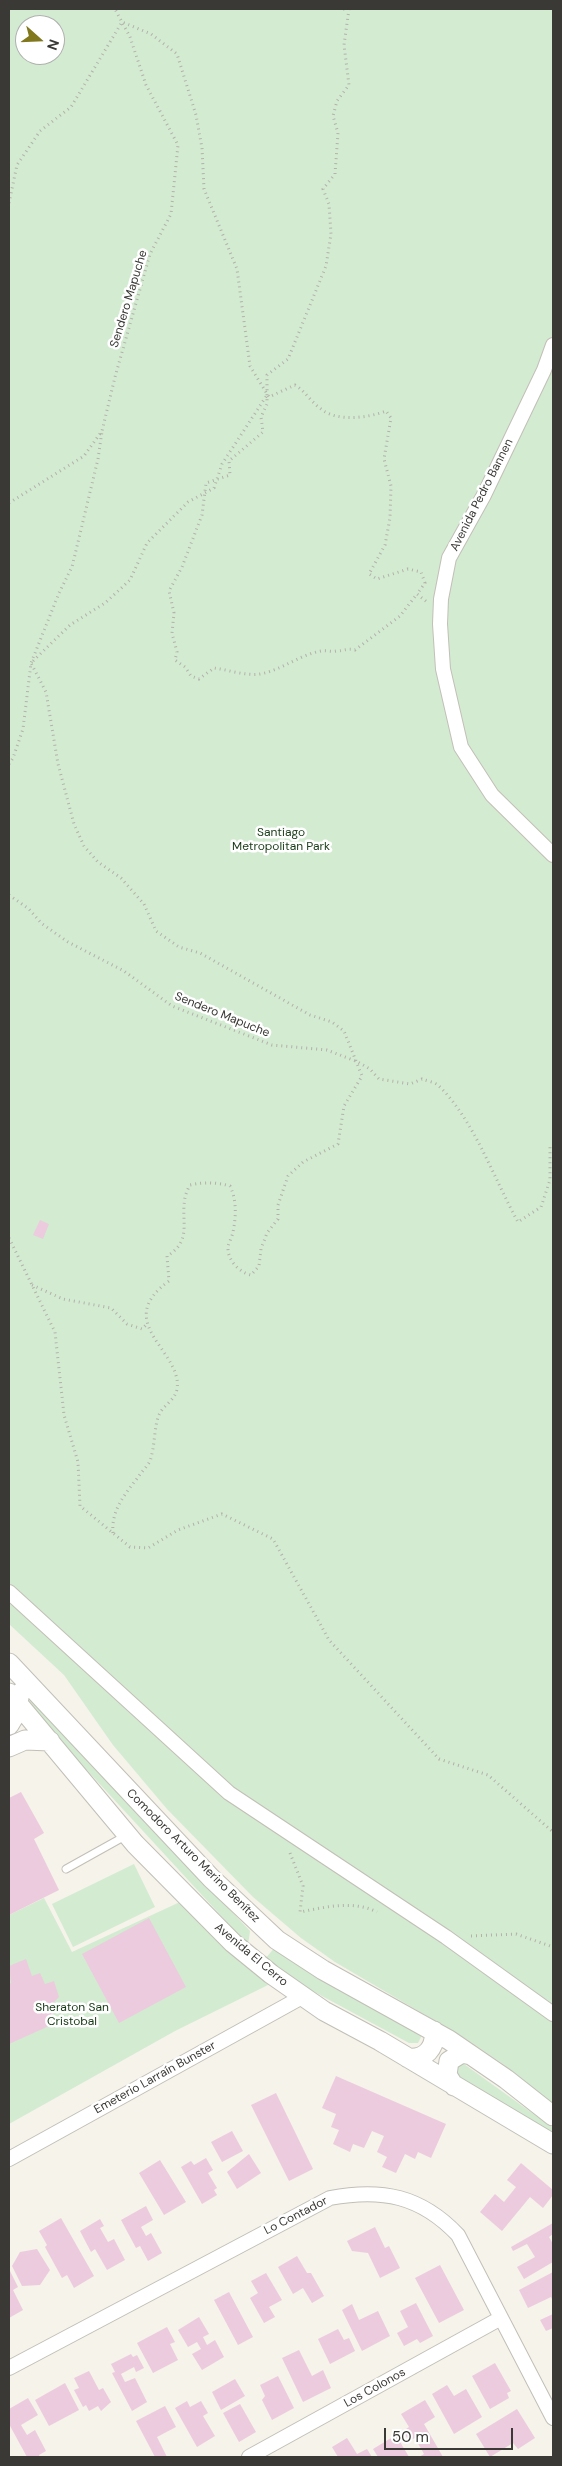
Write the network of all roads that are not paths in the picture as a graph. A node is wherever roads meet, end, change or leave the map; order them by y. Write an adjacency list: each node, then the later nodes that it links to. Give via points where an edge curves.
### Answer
1 (553, 345): 2 (street, Avenida Pedro Bannen, via 488,486 449,558 440,624 443,669 461,747 492,795)
2 (553, 855)
3 (9, 1592): 12 (street, via 229,1793 446,1937)
4 (14, 1668): 5 (street); 13 (street, Comodoro Arturo Merino Benítez, via 211,1878 270,1934 323,1970)
5 (14, 1698): 6 (street); 7 (street, Avenida El Cerro)
6 (9, 1725)
7 (50, 1741): 8 (street, via 25,1740); 9 (street, Avenida El Cerro)
8 (9, 1747)
9 (128, 1835): 10 (lane); 11 (street, Avenida El Cerro, via 233,1943)
10 (66, 1870)
11 (302, 1997): 15 (street, Avenida El Cerro); 19 (street, Emeterio Larraín Bunster)
12 (553, 2014)
13 (434, 2031): 14 (street, Comodoro Arturo Merino Benítez); 15 (street, via 434,2044 427,2054)
14 (470, 2055): 16 (street, via 462,2054 450,2061 447,2075); 17 (street, Comodoro Arturo Merino Benítez)
15 (408, 2058): 16 (street, Avenida El Cerro)
16 (454, 2086): 18 (street, Avenida El Cerro)
17 (553, 2116)
18 (553, 2144)
19 (9, 2159)
20 (501, 2318): 21 (street, Lo Contador, via 458,2235 443,2220 423,2206 400,2197 353,2193 330,2198); 22 (street, Lo Contador); 23 (street, Los Colonos)
21 (9, 2368)
22 (553, 2418)
23 (249, 2457)

